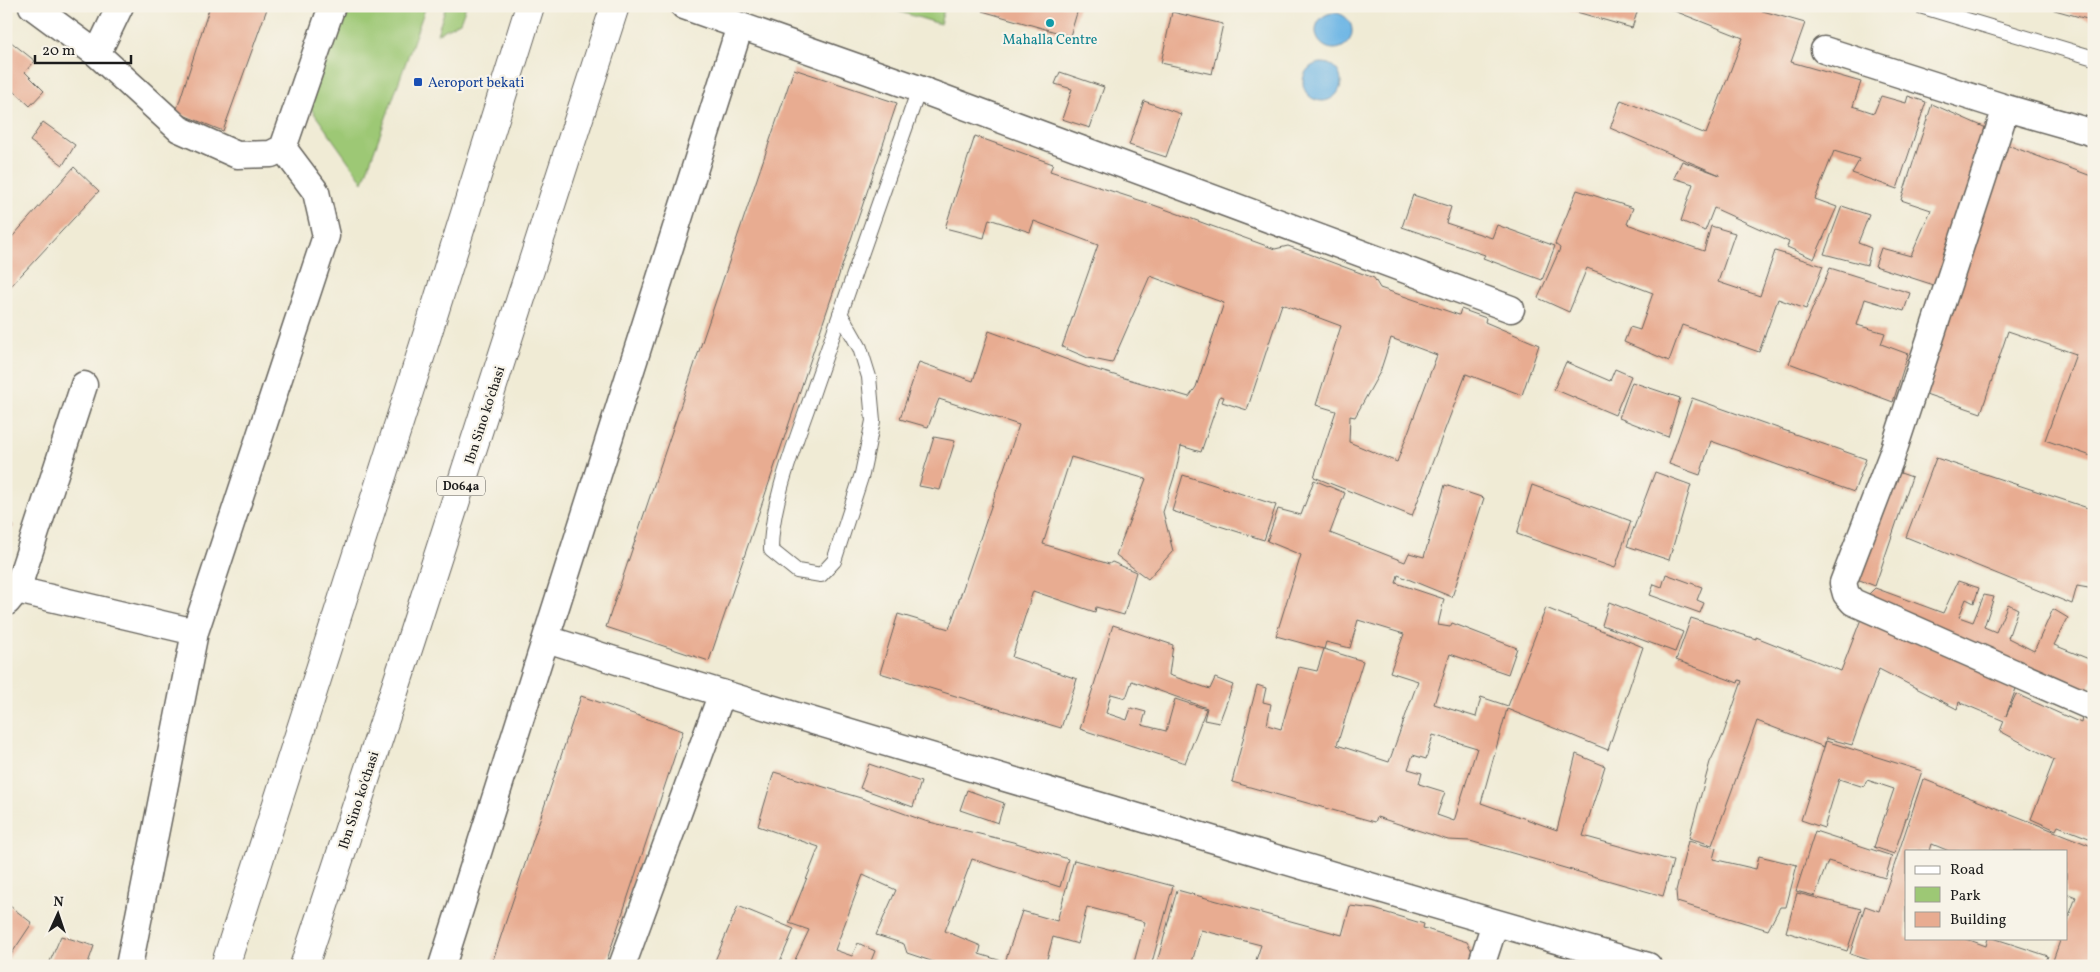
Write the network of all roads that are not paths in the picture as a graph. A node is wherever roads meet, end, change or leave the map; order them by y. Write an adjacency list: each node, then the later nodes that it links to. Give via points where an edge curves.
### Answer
1 (32, 6): 10 (street)
2 (120, 6): 10 (street)
3 (332, 6): 15 (street)
4 (530, 6): 26 (main road)
5 (615, 6): 27 (main road, Ibn Sino ko'chasi / D064a)
6 (684, 6): 8 (street)
7 (1920, 6): 11 (lane)
8 (740, 26): 12 (street); 21 (street)
9 (1824, 50): 13 (street)
10 (97, 54): 15 (street, via 179,129 237,155 270,154)
11 (2094, 58)
12 (919, 89): 16 (street); 17 (lane)
13 (2006, 108): 14 (street); 23 (street, via 1892,455 1843,583 1853,602)
14 (2094, 133)
15 (283, 148): 20 (street, via 316,192 326,236)
16 (1511, 309)
17 (840, 313): 17 (lane, via 860,348 867,370 873,421 862,474 834,561 821,575 797,571 771,550 771,526)
18 (84, 385): 19 (street)
19 (12, 596): 20 (street)
20 (195, 632): 25 (street)
21 (547, 639): 22 (street); 28 (street)
22 (722, 693): 24 (street); 29 (street)
23 (2094, 708)
24 (1495, 923): 30 (street); 31 (street)
25 (129, 966)
26 (225, 966)
27 (304, 966)
28 (442, 966)
29 (622, 966)
30 (1481, 966)
31 (1648, 966)

